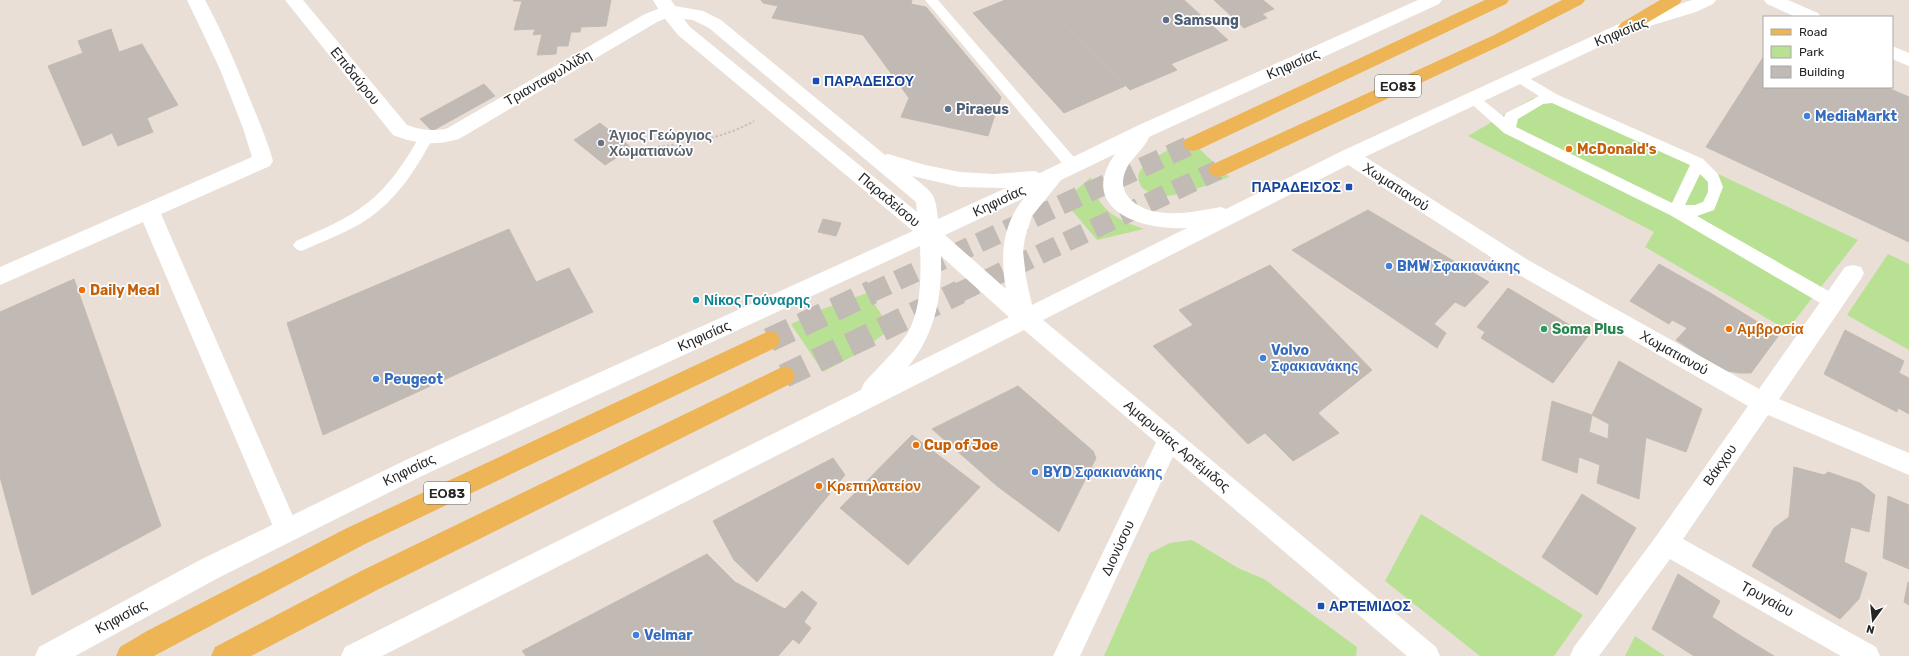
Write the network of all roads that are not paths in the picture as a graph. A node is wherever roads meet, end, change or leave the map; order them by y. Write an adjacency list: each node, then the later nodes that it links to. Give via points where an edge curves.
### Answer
1 (196, 0): 27 (main road, via 234,80 260,146 263,161)
2 (294, 0): 20 (main road, Επιδαύρου, via 400,130 412,136)
3 (931, 0): 25 (lane)
4 (1433, 0): 19 (main road, Κηφισίας)
5 (1500, 0): 21 (main road, Κηφισίας / ΕΟ83)
6 (1576, 0): 26 (main road, ΕΟ83, via 1500,39)
7 (1673, 0): 12 (main road)
8 (1707, 0): 12 (main road, Κηφισίας, via 1690,8)
9 (1773, 0): 11 (main road)
10 (665, 5): 20 (main road, Τριανταφυλλίδη, via 651,18 452,134 440,138); 23 (main road, Παραδείσου, via 697,14 716,24); 30 (main road, Παραδείσου, via 684,31)
11 (1810, 16)
12 (1627, 27): 15 (main road, Κηφισίας)
13 (1893, 52): 14 (main road)
14 (1909, 60)
15 (1520, 77): 16 (lane); 17 (main road, Κηφισίας)
16 (1553, 98): 18 (lane, via 1540,100 1511,116); 24 (lane)
17 (1473, 99): 18 (lane); 22 (main road, Κηφισίας)
18 (1509, 129): 28 (lane)
19 (1146, 130): 25 (main road, Κηφισίας); 29 (main road, via 1117,165 1112,180 1113,191 1122,204 1136,214 1153,219)
20 (426, 138): 31 (lane, via 401,178 371,209)
21 (1193, 144)
22 (1349, 156): 29 (main road, Κηφισίας); 39 (main road, Χωματιανού, via 1521,266)
23 (876, 157): 25 (main road, via 926,174 953,180 981,182 1016,180); 30 (main road, Παραδείσου, via 926,199)
24 (1698, 163): 28 (lane); 28 (lane, via 1715,179 1717,191 1709,206 1696,211)
25 (1064, 170): 30 (main road, Κηφισίας); 35 (main road, via 1024,213 1017,229 1012,258 1015,285)
26 (1218, 170)
27 (149, 211): 33 (main road); 42 (main road)
28 (1675, 211): 34 (lane)
29 (1237, 213): 35 (main road, Κηφισίας)
30 (929, 233): 35 (main road, Αμαρυσίας Αρτέμιδος); 38 (main road, via 928,305 924,320 916,338); 42 (main road, Κηφισίας, via 416,467)
31 (301, 244)
32 (1854, 273): 34 (main road, Βάκχου)
33 (0, 276)
34 (1833, 302): 39 (main road, Βάκχου)
35 (1025, 318): 38 (main road, Κηφισίας); 40 (main road, Αμαρυσίας Αρτέμιδος)
36 (770, 340): 45 (main road, ΕΟ83, via 356,536)
37 (784, 376): 46 (main road, via 370,580)
38 (864, 399): 47 (main road, Κηφισίας)
39 (1763, 403): 41 (main road, Χωματιανού); 43 (main road, Βάκχου)
40 (1169, 439): 48 (main road, Διονύσου); 49 (main road, Αμαρυσίας Αρτέμιδος)
41 (1909, 464)
42 (287, 530): 44 (main road, Κηφισίας)
43 (1666, 543): 50 (main road, Βάκχου); 51 (main road, Τρυγαίου)
44 (48, 656)
45 (129, 656)
46 (224, 656)
47 (354, 656)
48 (1066, 656)
49 (1427, 656)
50 (1583, 656)
51 (1867, 656)

